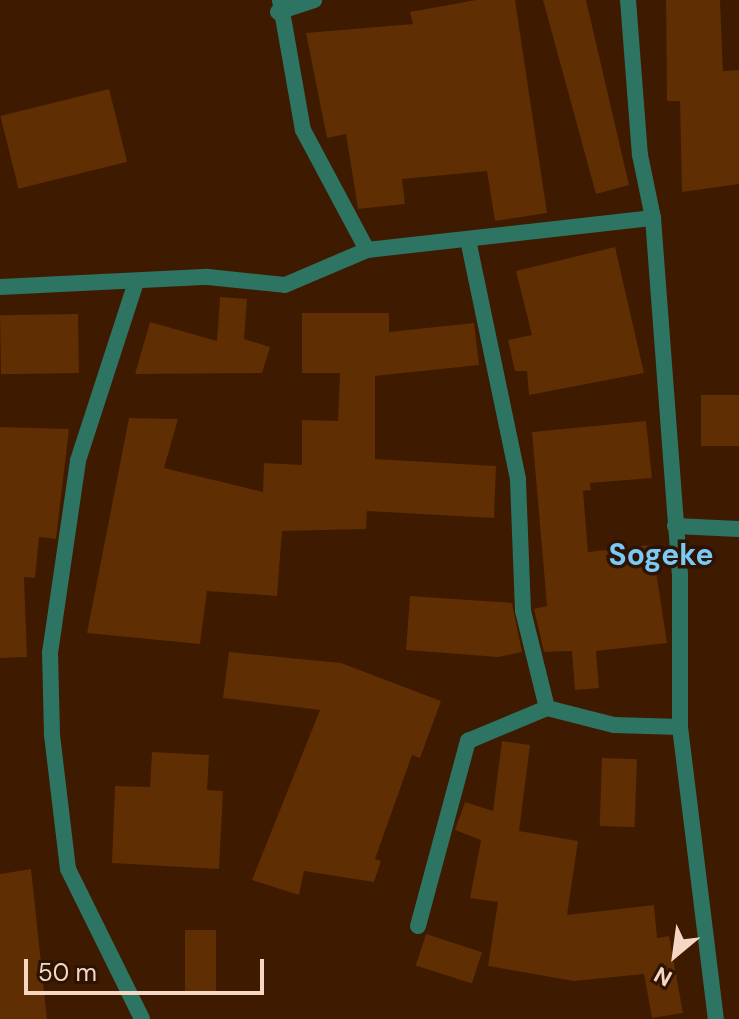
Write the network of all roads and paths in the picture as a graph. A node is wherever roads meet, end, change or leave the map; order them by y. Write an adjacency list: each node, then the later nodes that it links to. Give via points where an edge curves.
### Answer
1 (314, 0): 3 (street)
2 (628, 0): 4 (street, via 640,155)
3 (279, 6): 6 (street, via 303,130)
4 (653, 218): 5 (street); 9 (street)
5 (468, 239): 6 (street); 11 (street, via 518,479 523,611)
6 (367, 250): 7 (street, via 285,285 208,277)
7 (136, 282): 8 (street); 14 (street, via 78,461 50,652 52,735 68,869)
8 (0, 287)
9 (675, 526): 10 (street); 12 (street)
10 (739, 529)
11 (547, 708): 12 (street, via 614,725); 13 (street, via 468,741)
12 (680, 727): 15 (street)
13 (418, 926)
14 (142, 1019)
15 (716, 1019)

